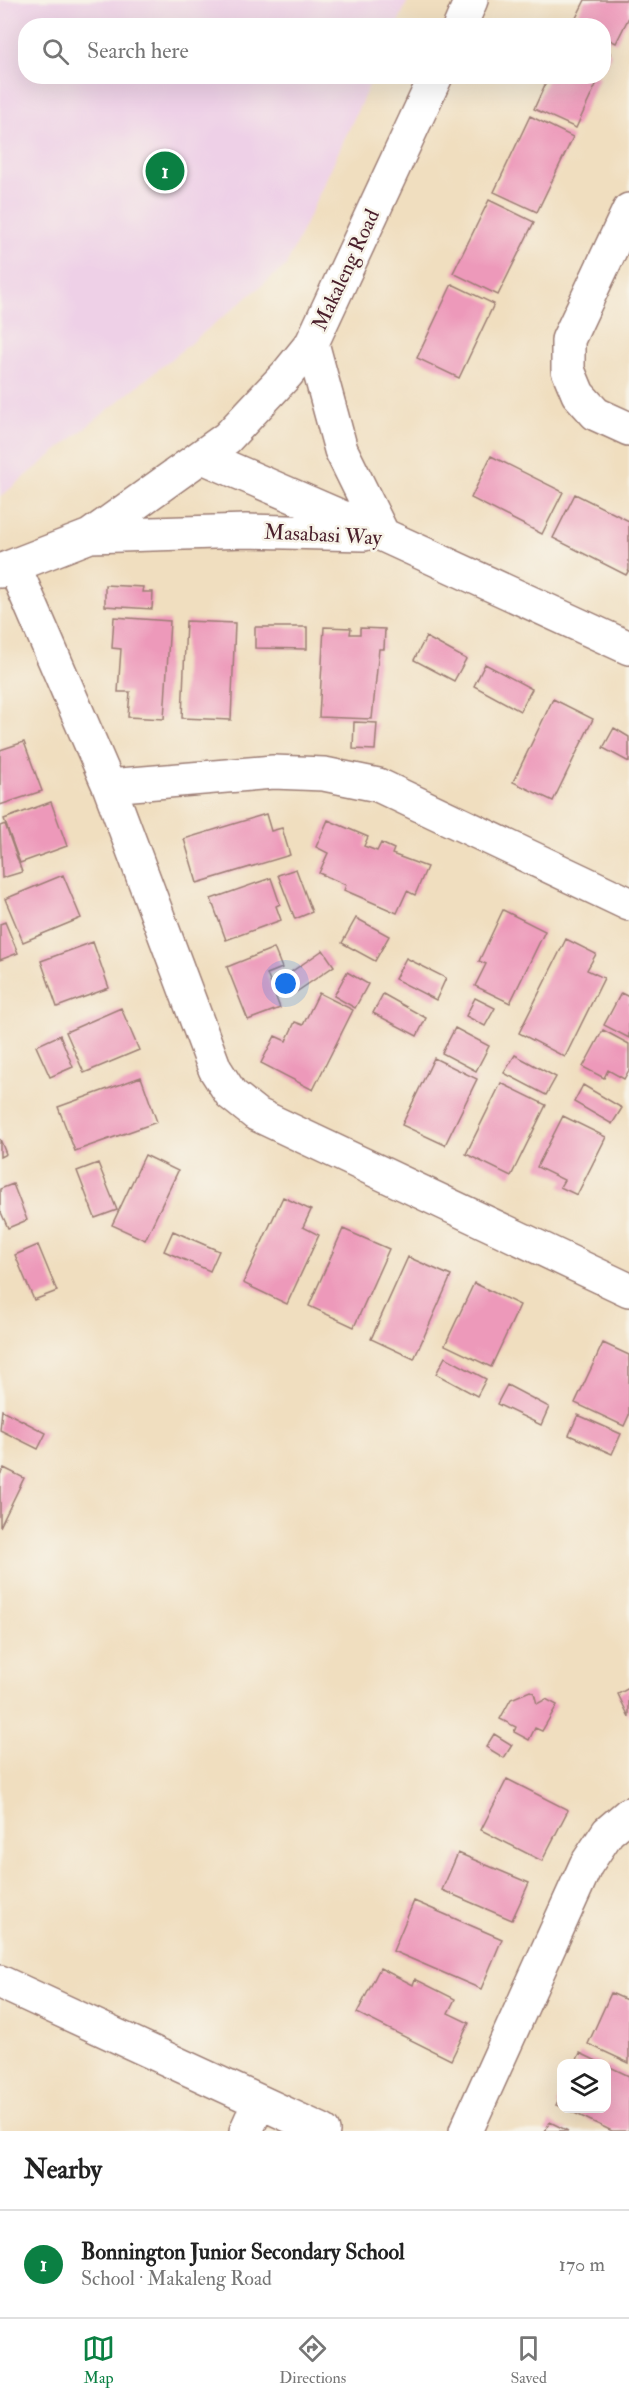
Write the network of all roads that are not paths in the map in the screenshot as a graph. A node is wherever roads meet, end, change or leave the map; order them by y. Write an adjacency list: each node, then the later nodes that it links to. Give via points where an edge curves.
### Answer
1 (471, 0): 2 (street)
2 (463, 18)
3 (432, 84): 5 (street, Makaleng Road)
4 (629, 210): 6 (street, via 568,340 568,370 578,394 596,414)
5 (312, 343): 7 (street, via 254,410); 8 (street, Makaleng Road, via 341,450)
6 (629, 429)
7 (203, 457): 8 (street); 9 (street)
8 (382, 535): 9 (street, Masabasi Way, via 246,531); 11 (street, Masabasi Way)
9 (90, 536): 10 (street, Masabasi Way)
10 (7, 568): 12 (street)
11 (629, 648)
12 (109, 786): 13 (street, via 273,772 324,774 378,785); 14 (street, via 215,1069 231,1094 256,1114)
13 (629, 903)
14 (629, 1290)
15 (629, 1814): 19 (street, via 608,1832 586,1865)
16 (0, 1983): 17 (street)
17 (253, 2117): 18 (street)
18 (323, 2131)
19 (466, 2131)

